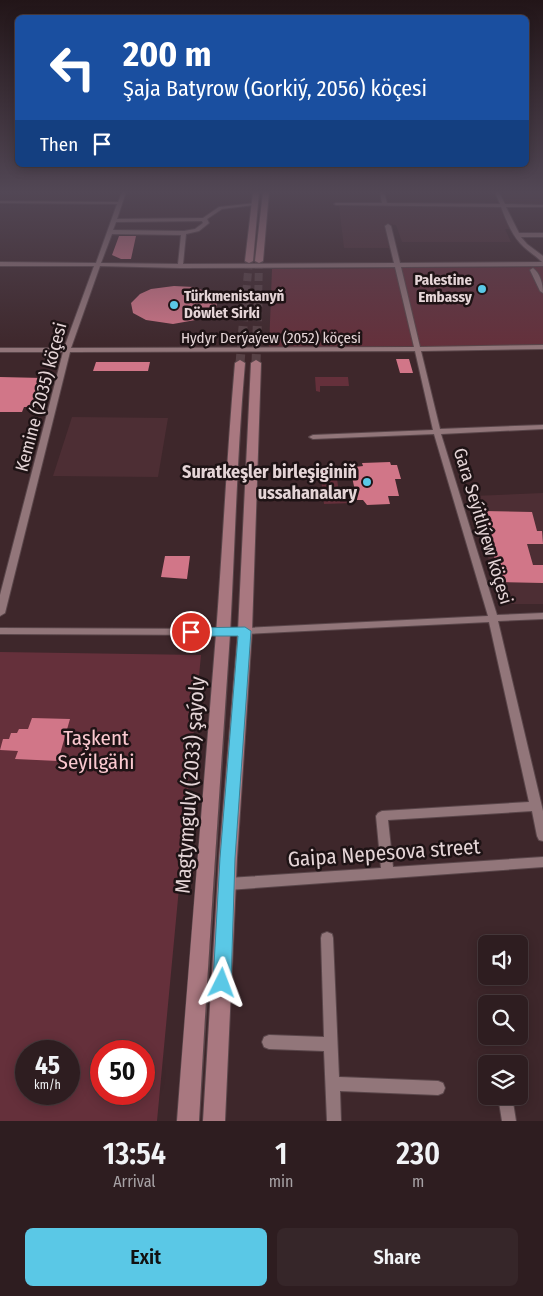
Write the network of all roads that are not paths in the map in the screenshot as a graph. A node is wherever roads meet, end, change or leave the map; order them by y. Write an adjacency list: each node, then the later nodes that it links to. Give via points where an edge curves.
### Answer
1 (106, 244): 11 (street, Kemine (2035) köçesi)
2 (183, 244): 12 (street)
3 (250, 244): 7 (main road)
4 (261, 244): 8 (main road)
5 (393, 244): 13 (street, Gara Seýitliýew köçesi)
6 (524, 244): 9 (street, via 538,253)
7 (249, 261)
8 (259, 261)
9 (543, 262): 13 (street)
10 (0, 264): 11 (street)
11 (98, 265): 12 (street); 19 (street, Kemine (2035) köçesi)
12 (180, 266): 13 (street)
13 (398, 266): 17 (street, Gara Seýitliýew köçesi)
14 (533, 270): 15 (street)
15 (543, 291)
16 (543, 347): 17 (street, Hydyr Derýaýew (2052) köçesi)
17 (418, 349): 19 (street, Hydyr Derýaýew (2052) köçesi); 23 (street, Gara Seýitliýew köçesi)
18 (0, 350): 19 (street, Hydyr Derýaýew (2052) köçesi)
19 (67, 350): 25 (street, Kemine (2035) köçesi)
20 (240, 363): 30 (main road, Magtymguly (2033) şaýoly)
21 (256, 363): 29 (main road)
22 (543, 427): 23 (street)
23 (437, 431): 24 (street); 27 (street, Gara Seýitliýew köçesi)
24 (313, 437)
25 (0, 613)
26 (543, 616): 27 (street)
27 (493, 618): 29 (street); 31 (street, Gara Seýitliýew köçesi)
28 (0, 631): 30 (street)
29 (245, 631): 30 (street); 35 (main road)
30 (223, 632): 42 (main road, Magtymguly (2033) şaýoly)
31 (535, 806): 32 (street, Gara Seýitliýew köçesi); 34 (street, via 382,816)
32 (543, 836)
33 (543, 862): 34 (street, Gaipa Nepesova street)
34 (387, 871): 35 (street, Gaipa Nepesova street)
35 (228, 884): 43 (main road)
36 (328, 938): 38 (street)
37 (269, 1042): 38 (street)
38 (331, 1044): 39 (street)
39 (333, 1084): 40 (street); 44 (street)
40 (438, 1088)
41 (506, 1105): 45 (street)
42 (188, 1121)
43 (214, 1121)
44 (334, 1121)
45 (509, 1121)

